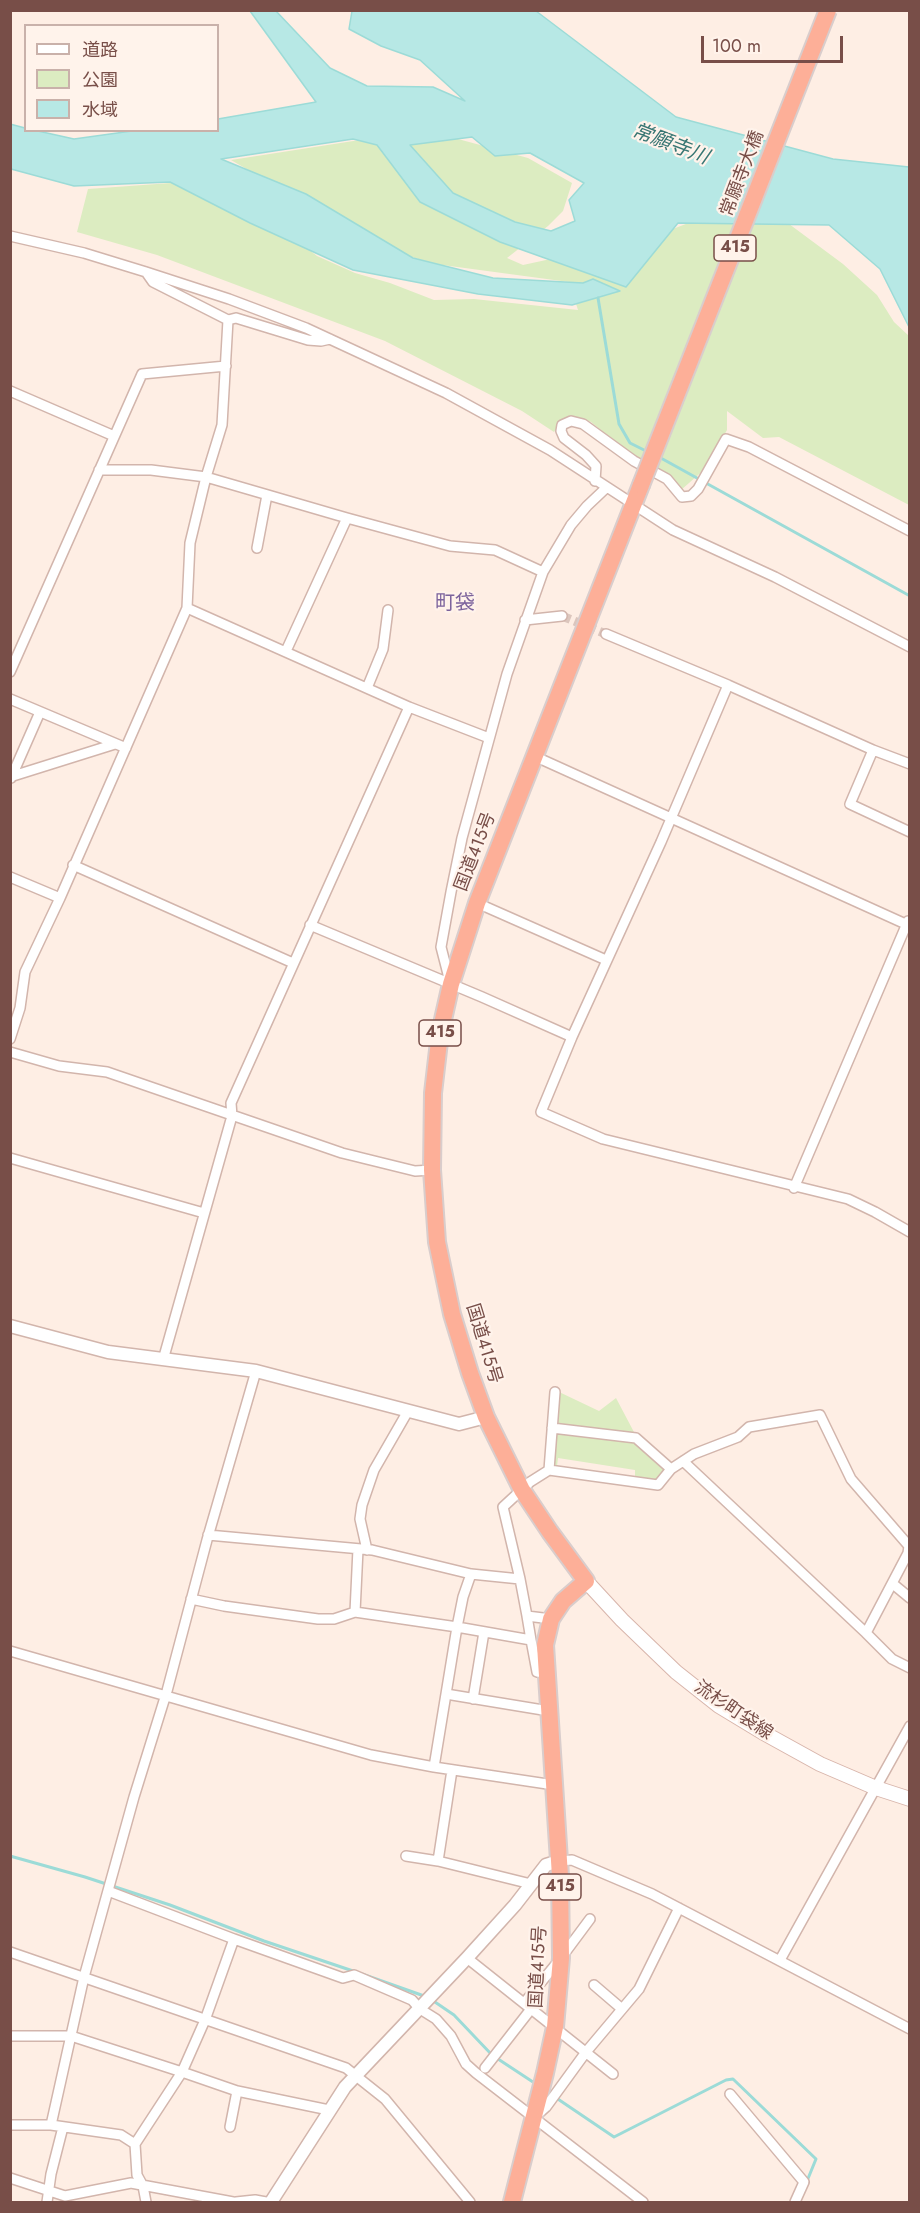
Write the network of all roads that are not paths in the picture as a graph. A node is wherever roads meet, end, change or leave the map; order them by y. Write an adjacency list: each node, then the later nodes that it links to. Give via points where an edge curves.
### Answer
1 (828, 10): 12 (highway, 常願寺大橋 / 415, bridge)
2 (10, 236): 3 (street)
3 (147, 272): 4 (street, via 153,282); 5 (street, via 306,327)
4 (228, 320): 5 (street, via 236,318 308,340); 6 (street)
5 (330, 339): 11 (street, via 446,393 550,450)
6 (226, 366): 8 (street, via 141,374); 10 (street, via 222,425)
7 (10, 391): 8 (street)
8 (114, 436): 9 (street)
9 (99, 470): 10 (street, via 151,470); 27 (street)
10 (206, 477): 14 (street); 20 (street, via 190,543)
11 (595, 481): 13 (street); 17 (street, via 596,466 564,438 562,425 571,421 583,424 634,461 667,479 682,497 691,496 698,489 726,439 749,447)
12 (641, 485): 15 (highway, 国道415号 / 415)
13 (606, 488): 15 (street); 19 (street, via 571,525)
14 (267, 495): 16 (street); 18 (street)
15 (634, 506): 25 (street, via 673,530 775,577); 37 (highway, 国道415号 / 415)
16 (347, 518): 19 (street, via 450,546 495,550); 26 (street)
17 (909, 531)
18 (256, 548)
19 (543, 572): 23 (street)
20 (187, 608): 26 (street); 35 (street)
21 (388, 610): 29 (street, via 383,649)
22 (562, 616): 23 (street)
23 (525, 620): 33 (street)
24 (606, 634): 28 (street)
25 (909, 647)
26 (286, 651): 29 (street)
27 (10, 672)
28 (728, 685): 36 (street); 40 (street)
29 (367, 688): 31 (street)
30 (10, 699): 32 (street)
31 (409, 706): 33 (street); 47 (street)
32 (40, 712): 34 (street); 39 (street)
33 (489, 738): 50 (street, via 462,838 441,947)
34 (115, 744): 35 (street); 39 (street)
35 (126, 748): 42 (street)
36 (873, 750): 38 (street); 41 (street, via 850,804)
37 (534, 756): 40 (street); 45 (highway, 国道415号 / 415)
38 (909, 764)
39 (12, 778)
40 (672, 817): 46 (street, via 778,868); 48 (street)
41 (909, 832)
42 (73, 865): 44 (street); 49 (street)
43 (10, 877): 44 (street)
44 (60, 898): 52 (street, via 25,972)
45 (477, 903): 48 (street); 50 (highway, 国道415号 / 415)
46 (909, 923): 57 (street)
47 (310, 925): 49 (street); 50 (street)
48 (606, 960): 51 (street)
49 (293, 963): 54 (street, via 231,1103)
50 (451, 984): 51 (street); 56 (highway, 国道415号 / 415, via 433,1094)
51 (572, 1037): 57 (street, via 541,1112 603,1139)
52 (10, 1039)
53 (10, 1053): 54 (street, via 59,1066 106,1072)
54 (232, 1116): 56 (street, via 342,1153 416,1171); 58 (street)
55 (10, 1158): 58 (street)
56 (432, 1170): 65 (highway, 国道415号 / 415, via 437,1242 452,1314)
57 (794, 1188): 59 (street, via 848,1199)
58 (204, 1213): 61 (street)
59 (909, 1232)
60 (10, 1326): 61 (street, via 108,1352)
61 (163, 1360): 62 (street)
62 (256, 1371): 64 (street); 71 (street)
63 (555, 1392): 66 (street)
64 (408, 1411): 65 (street, via 459,1424); 72 (street, via 374,1470 362,1505)
65 (486, 1416): 70 (highway, 国道415号 / 415)
66 (552, 1428): 68 (street, via 636,1438); 69 (street)
67 (683, 1461): 68 (street); 76 (street, via 738,1437 749,1427 820,1415 851,1479 909,1545); 84 (street)
68 (670, 1469): 69 (street, via 658,1485)
69 (549, 1470): 70 (street)
70 (522, 1490): 74 (street, via 503,1507); 75 (highway, 国道415号 / 415)
71 (208, 1535): 72 (street); 78 (street)
72 (362, 1550): 73 (street); 79 (street)
73 (471, 1574): 74 (street); 82 (street)
74 (520, 1579): 80 (street)
75 (586, 1581): 81 (highway, 国道415号 / 415, via 563,1601); 97 (main road, 流杉町袋線, via 629,1628 719,1706 820,1764)
76 (893, 1584): 77 (street); 84 (street)
77 (909, 1598)
78 (191, 1599): 79 (street, via 318,1619 334,1619); 90 (street)
79 (354, 1612): 82 (street)
80 (527, 1616): 81 (street); 85 (street)
81 (551, 1619): 88 (highway, 国道415号 / 415)
82 (457, 1627): 83 (street); 89 (street)
83 (484, 1632): 85 (street); 91 (street)
84 (866, 1633): 87 (street, via 892,1659)
85 (531, 1640): 88 (street, via 537,1672)
86 (10, 1651): 90 (street)
87 (909, 1668)
88 (546, 1673): 92 (highway, 国道415号 / 415)
89 (446, 1694): 91 (street); 94 (street)
90 (166, 1696): 94 (street, via 371,1755); 103 (street)
91 (472, 1699): 92 (street)
92 (549, 1711): 96 (highway, 国道415号 / 415)
93 (909, 1726): 97 (street)
94 (434, 1767): 95 (street)
95 (452, 1770): 96 (street); 100 (street)
96 (555, 1785): 101 (highway, 国道415号 / 415)
97 (876, 1788): 98 (main road, 流杉町袋線); 110 (street)
98 (909, 1799)
99 (406, 1856): 100 (street)
100 (438, 1861): 102 (street)
101 (559, 1861): 102 (street, via 546,1865); 104 (street, via 586,1865); 109 (highway, 国道415号 / 415)
102 (531, 1884): 108 (street)
103 (108, 1891): 106 (street); 111 (street)
104 (679, 1908): 110 (street); 114 (street, via 639,1989)
105 (590, 1919): 109 (street)
106 (234, 1940): 115 (street, via 343,1978 354,1975 412,2000); 116 (street)
107 (10, 1952): 111 (street)
108 (467, 1958): 113 (street); 115 (street)
109 (561, 1958): 113 (street); 117 (highway, 国道415号 / 415)
110 (780, 1960): 118 (street)
111 (84, 1977): 116 (street); 120 (street)
112 (594, 1985): 114 (street)
113 (527, 2006): 117 (street); 122 (street)
114 (622, 2008): 121 (street)
115 (420, 2009): 125 (street); 129 (street, via 451,2036 466,2064)
116 (205, 2020): 123 (street); 125 (street)
117 (555, 2026): 121 (street); 129 (highway, 国道415号 / 415)
118 (909, 2029)
119 (10, 2036): 120 (street)
120 (71, 2036): 123 (street); 131 (street)
121 (586, 2052): 124 (street); 129 (street, via 546,2107)
122 (485, 2068)
123 (182, 2072): 126 (street); 134 (street)
124 (613, 2074)
125 (357, 2075): 128 (street); 143 (street, via 385,2099)
126 (237, 2091): 128 (street); 133 (street)
127 (730, 2094): 146 (street, via 804,2182)
128 (329, 2110): 142 (street)
129 (534, 2117): 144 (highway, 国道415号 / 415); 145 (street)
130 (10, 2125): 131 (street)
131 (51, 2125): 132 (street)
132 (63, 2127): 134 (street, via 121,2135); 137 (street)
133 (230, 2127)
134 (135, 2144): 136 (street, via 137,2175)
135 (10, 2178): 137 (street)
136 (143, 2186): 137 (street, via 131,2183 65,2196); 139 (street); 140 (street)
137 (48, 2191): 138 (street)
138 (48, 2202)
139 (146, 2202)
140 (235, 2202): 141 (street)
141 (266, 2202)
142 (271, 2202)
143 (470, 2202)
144 (512, 2202)
145 (643, 2202)
146 (795, 2202)

